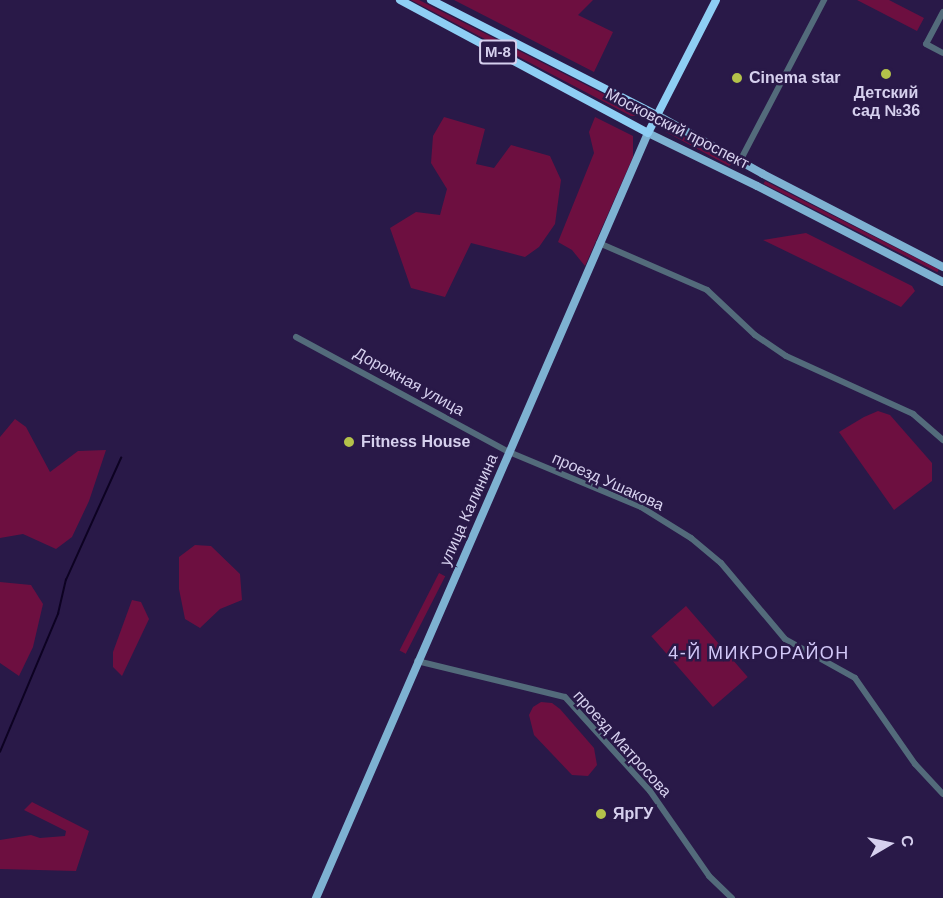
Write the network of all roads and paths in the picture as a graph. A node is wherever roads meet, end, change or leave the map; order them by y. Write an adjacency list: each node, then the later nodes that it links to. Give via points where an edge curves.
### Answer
1 (400, 0): 8 (highway, Московский проспект / М-8)
2 (431, 0): 7 (highway, Московский проспект / М-8)
3 (716, 0): 7 (highway)
4 (824, 0): 9 (street)
5 (943, 12): 6 (street, via 926,44)
6 (943, 53)
7 (657, 115): 8 (highway); 9 (main road, Московский проспект)
8 (648, 133): 10 (main road, Московский проспект); 13 (main road, улица Калинина)
9 (740, 161): 10 (main road); 11 (main road, Московский проспект)
10 (734, 174): 12 (main road, Московский проспект)
11 (764, 174): 12 (main road); 14 (main road, Московский проспект)
12 (758, 186): 15 (main road, Московский проспект)
13 (599, 243): 17 (street, via 707,290 755,335 786,356 913,414); 18 (main road, улица Калинина)
14 (943, 267)
15 (943, 282)
16 (296, 336): 18 (street, Дорожная улица)
17 (943, 440)
18 (509, 452): 19 (main road, улица Калинина); 20 (street, проезд Ушакова, via 641,507 691,538 721,563 784,639 855,678 915,764)
19 (417, 660): 21 (main road, улица Калинина); 22 (street, проезд Матросова, via 565,697 650,791 709,876)
20 (943, 794)
21 (316, 898)
22 (732, 898)

